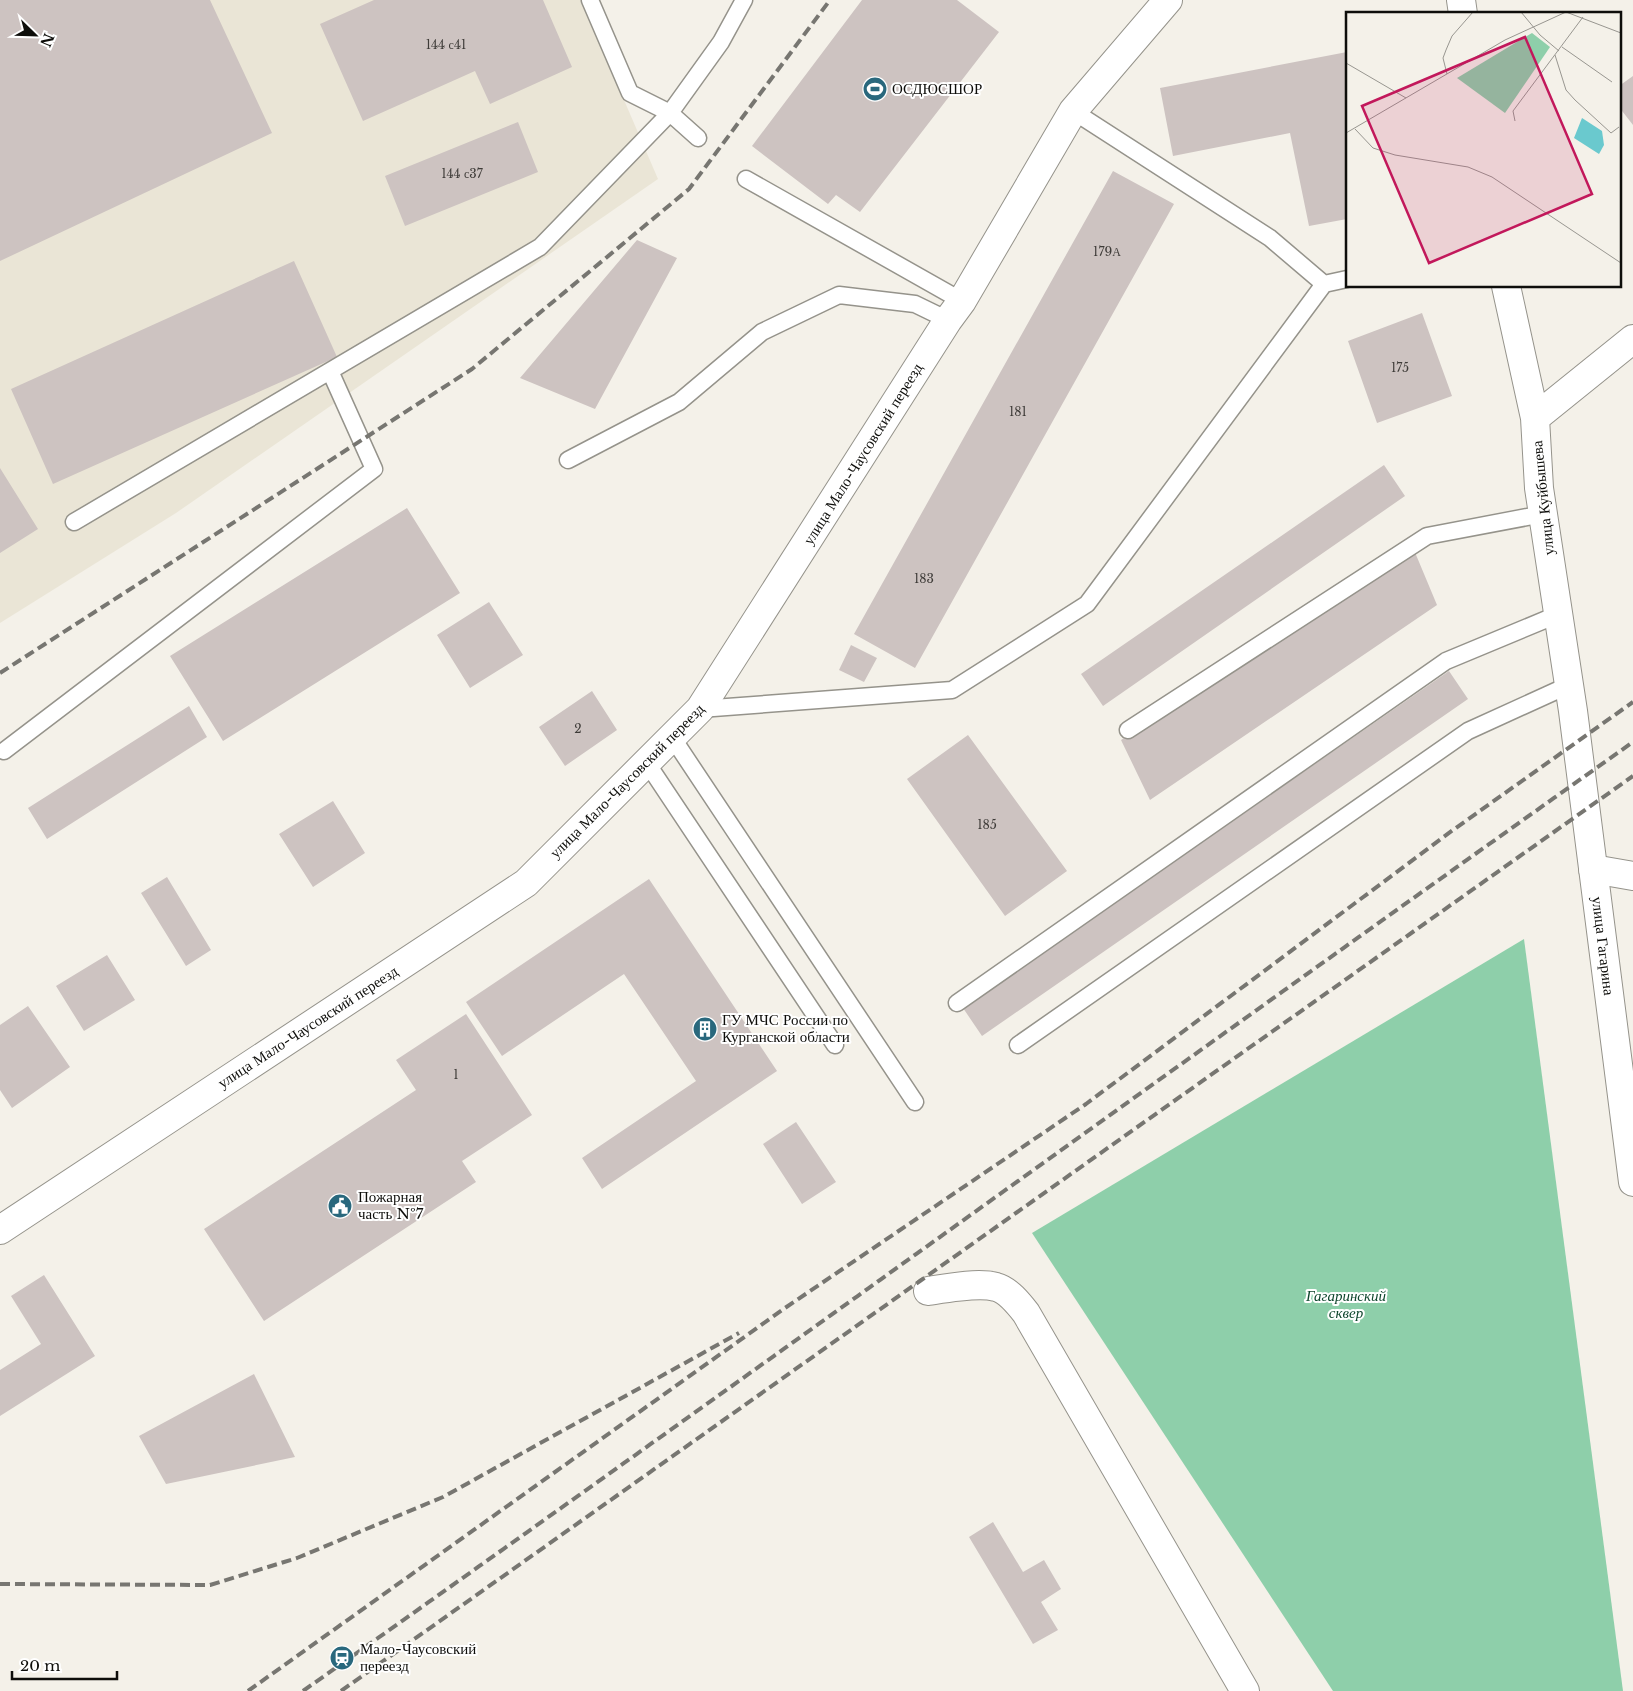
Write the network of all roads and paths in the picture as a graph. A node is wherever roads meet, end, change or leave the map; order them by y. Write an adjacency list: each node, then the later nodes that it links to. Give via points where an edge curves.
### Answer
1 (590, 0): 5 (lane, via 630,93)
2 (744, 0): 5 (lane, via 721,42)
3 (1168, 0): 4 (street, улица Мало-Чаусовский переезд)
4 (1073, 111): 9 (lane, via 1270,238); 11 (street, улица Мало-Чаусовский переезд)
5 (670, 113): 6 (lane); 13 (lane, via 540,247)
6 (698, 138)
7 (746, 180): 11 (lane)
8 (1346, 279): 9 (lane)
9 (1324, 284): 20 (lane, via 1086,604 952,690)
10 (1506, 288): 14 (street, улица Куйбышева)
11 (955, 311): 15 (lane, via 839,295 762,332 679,402); 20 (street, улица Мало-Чаусовский переезд)
12 (1633, 339): 14 (street)
13 (330, 371): 17 (lane); 23 (lane, via 374,469)
14 (1535, 418): 16 (street, улица Куйбышева)
15 (568, 460)
16 (1543, 514): 18 (street, улица Куйбышева); 21 (lane, via 1427,536)
17 (74, 522)
18 (1559, 614): 19 (street, улица Куйбышева); 27 (lane, via 1446,662)
19 (1571, 698): 25 (street, улица Гагарина); 29 (lane, via 1468,731)
20 (700, 709): 22 (street, улица Мало-Чаусовский переезд)
21 (1128, 730)
22 (672, 737): 24 (street, улица Мало-Чаусовский переезд); 30 (lane)
23 (4, 751)
24 (647, 763): 28 (lane); 32 (street, улица Мало-Чаусовский переезд, via 526,883)
25 (1593, 869): 26 (street); 31 (street, улица Гагарина)
26 (1633, 876)
27 (957, 1003)
28 (835, 1045)
29 (1018, 1045)
30 (915, 1102)
31 (1633, 1182)
32 (0, 1230)
33 (928, 1291): 34 (street, via 963,1286 997,1287 1026,1313)
34 (1245, 1691)

